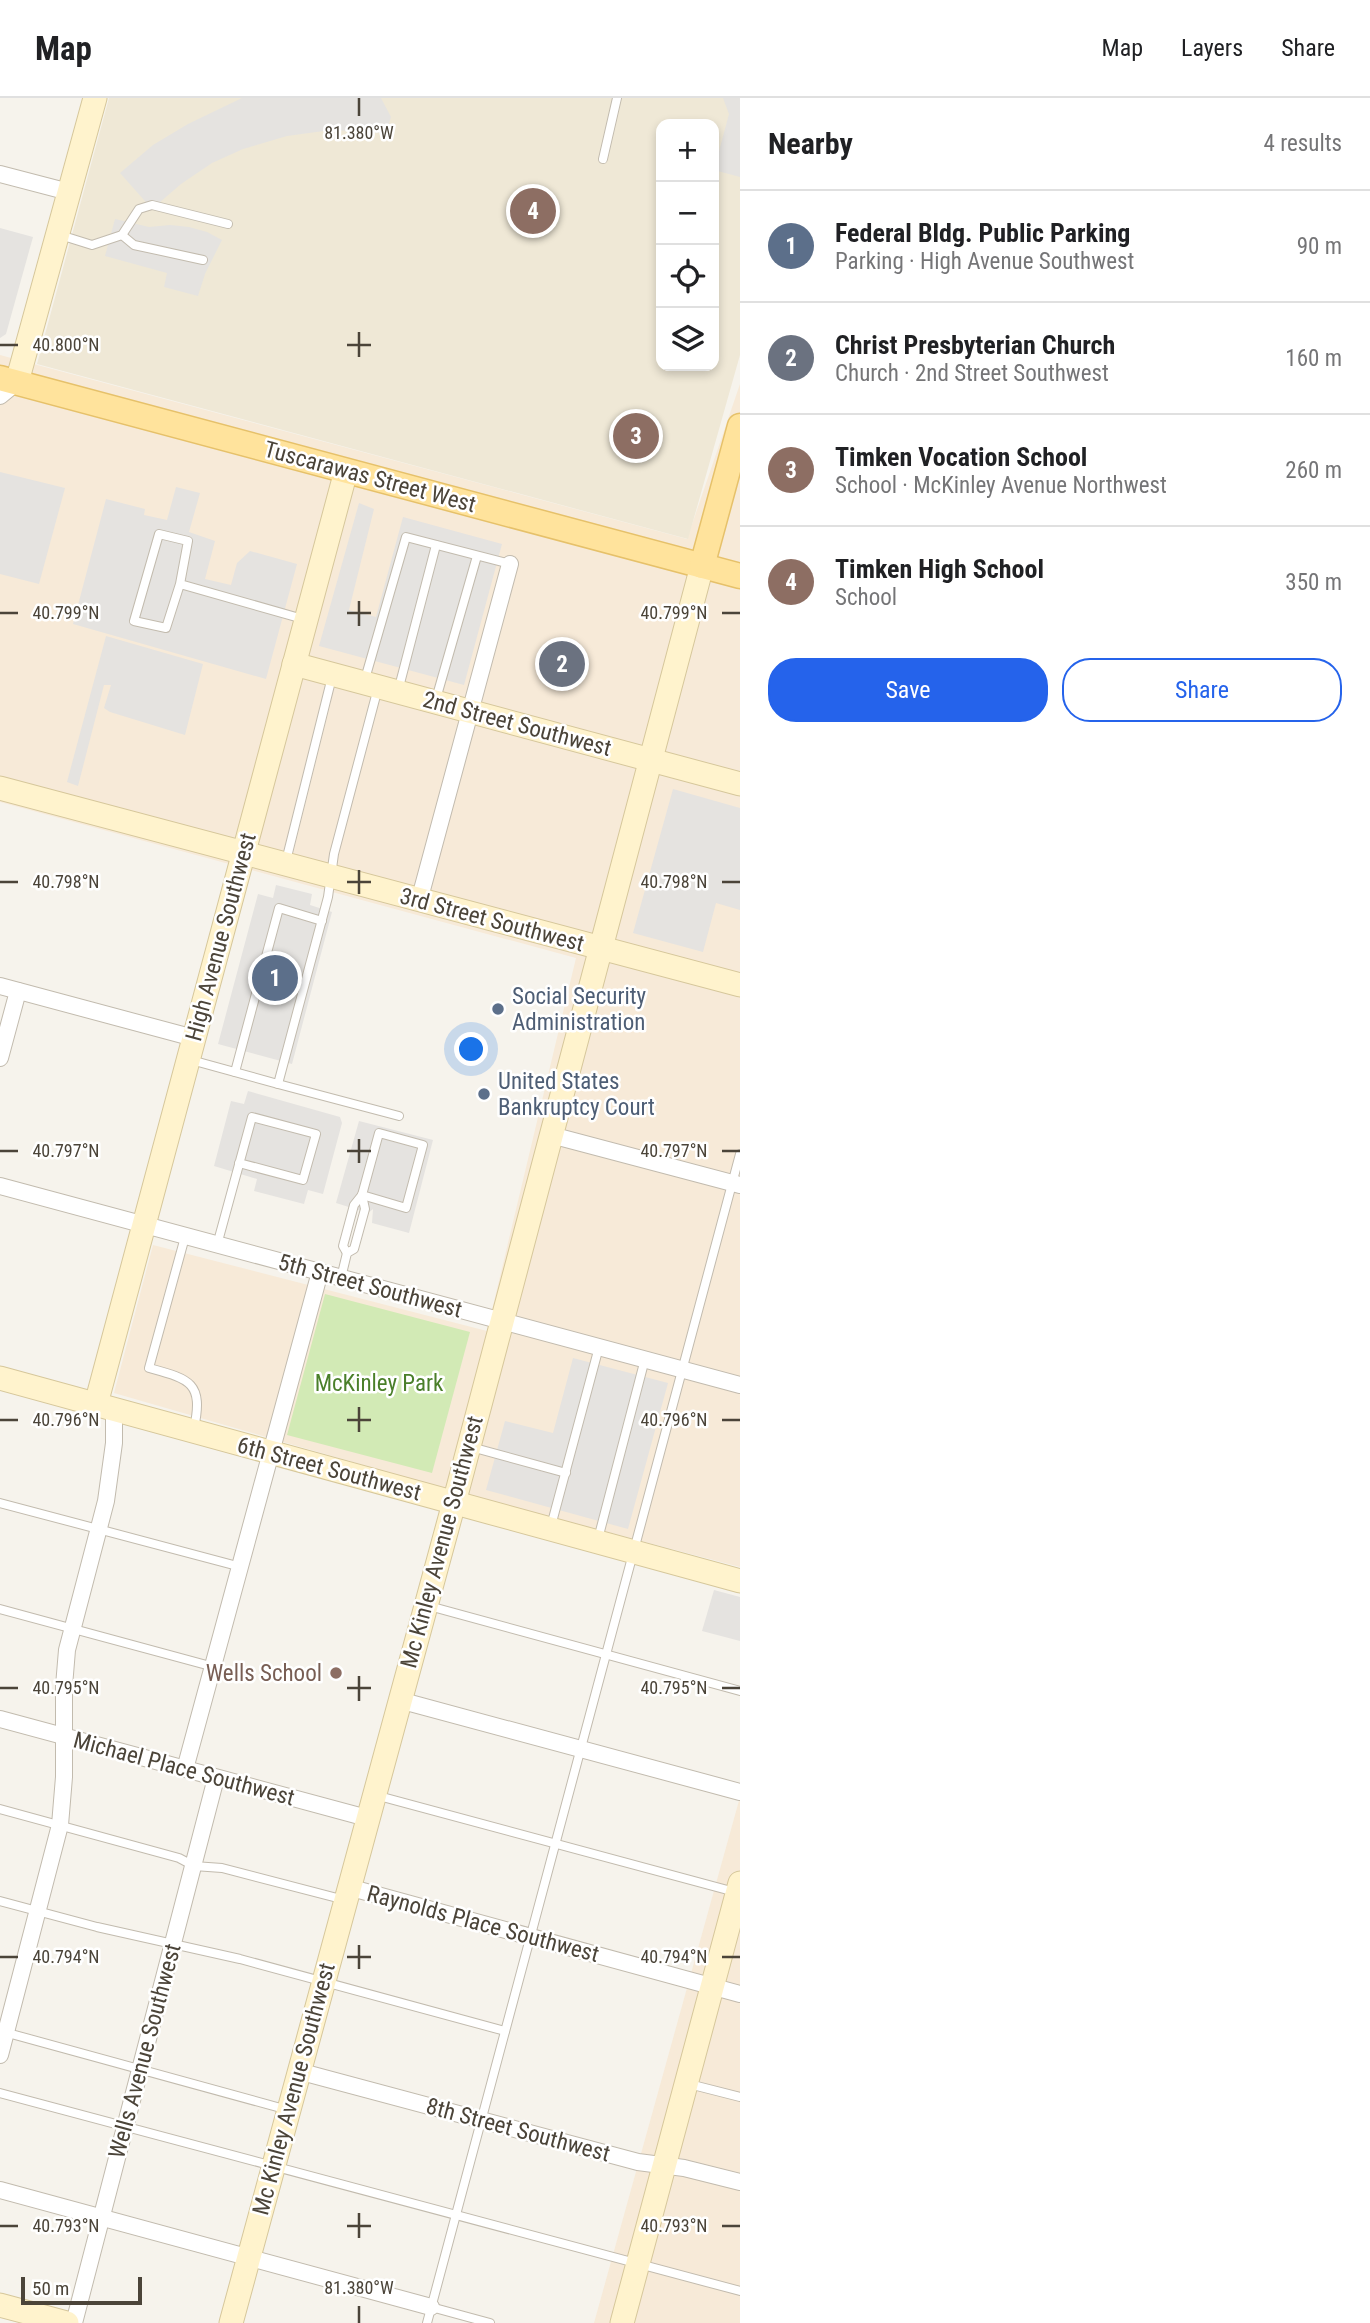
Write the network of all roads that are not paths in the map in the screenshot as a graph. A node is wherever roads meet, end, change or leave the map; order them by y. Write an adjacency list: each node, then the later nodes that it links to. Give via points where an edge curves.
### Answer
1 (95, 98): 5 (street)
2 (617, 98): 3 (lane)
3 (603, 159)
4 (0, 174): 5 (street)
5 (69, 192): 7 (street)
6 (228, 224): 8 (lane, via 152,205 139,209)
7 (58, 234): 8 (lane, via 92,245); 10 (street)
8 (122, 235): 9 (lane, via 134,245)
9 (203, 260)
10 (6, 385): 12 (main road, Tuscarawas Street West)
11 (740, 426): 16 (main road)
12 (346, 471): 16 (main road, Tuscarawas Street West); 19 (street, High Avenue Southwest)
13 (436, 545): 14 (lane); 22 (lane); 22 (lane, via 406,537)
14 (477, 556): 15 (lane); 23 (lane)
15 (510, 564): 24 (street)
16 (702, 566): 17 (main road, Tuscarawas Street West); 25 (street, Mc Kinley Avenue Southwest)
17 (740, 576)
18 (180, 584): 18 (lane, via 166,628 134,621 159,534 188,541); 19 (lane)
19 (306, 620): 20 (street, High Avenue Southwest)
20 (294, 664): 21 (street, 2nd Street Southwest); 28 (street, High Avenue Southwest)
21 (333, 674): 22 (street, 2nd Street Southwest); 29 (lane)
22 (380, 687): 23 (street, 2nd Street Southwest); 30 (lane)
23 (435, 701): 24 (street, 2nd Street Southwest)
24 (470, 711): 25 (street, 2nd Street Southwest); 31 (street)
25 (650, 760): 26 (street, 2nd Street Southwest); 33 (street, Mc Kinley Avenue Southwest)
26 (740, 784)
27 (0, 788): 28 (street, 3rd Street Southwest)
28 (243, 853): 29 (street, 3rd Street Southwest); 37 (street, High Avenue Southwest)
29 (285, 864): 30 (street, 3rd Street Southwest)
30 (330, 877): 31 (street, 3rd Street Southwest); 32 (lane)
31 (419, 901): 33 (street, 3rd Street Southwest)
32 (322, 921): 39 (lane, via 279,908); 40 (lane)
33 (601, 948): 34 (street, 3rd Street Southwest); 42 (street, Mc Kinley Avenue Southwest)
34 (740, 985)
35 (0, 986): 36 (street)
36 (18, 991): 37 (street); 38 (street)
37 (191, 1049): 39 (lane); 48 (street, High Avenue Southwest)
38 (0, 1058)
39 (235, 1072): 40 (lane)
40 (278, 1084): 41 (lane)
41 (399, 1116)
42 (551, 1135): 45 (street); 53 (street, Mc Kinley Avenue Southwest)
43 (740, 1154): 45 (lane)
44 (239, 1163): 44 (lane, via 252,1117 316,1134 303,1180); 50 (lane)
45 (736, 1184): 56 (lane)
46 (0, 1186): 48 (street, 5th Street Southwest)
47 (362, 1195): 47 (lane, via 406,1208 423,1145 379,1133); 52 (lane, via 354,1205 343,1246 347,1254)
48 (144, 1226): 49 (street, 5th Street Southwest); 59 (street, High Avenue Southwest)
49 (185, 1237): 50 (street, 5th Street Southwest); 60 (lane, via 149,1368 183,1377 195,1390 198,1408)
50 (217, 1245): 51 (street, 5th Street Southwest)
51 (320, 1272): 52 (street, 5th Street Southwest); 62 (street)
52 (341, 1278): 53 (street, 5th Street Southwest)
53 (502, 1321): 54 (street, 5th Street Southwest); 61 (street, Mc Kinley Avenue Southwest)
54 (599, 1347): 55 (street, 5th Street Southwest); 63 (lane)
55 (645, 1359): 56 (street, 5th Street Southwest); 68 (lane)
56 (684, 1369): 58 (street, 5th Street Southwest); 69 (lane)
57 (0, 1378): 59 (street, 6th Street Southwest)
58 (740, 1385)
59 (105, 1406): 60 (street, 6th Street Southwest); 66 (street, High Avenue Southwest, via 114,1443)
60 (193, 1431): 62 (street, 6th Street Southwest)
61 (469, 1446): 63 (lane); 65 (street, Mc Kinley Avenue Southwest)
62 (271, 1453): 65 (street, 6th Street Southwest); 70 (street)
63 (566, 1473): 67 (lane)
64 (0, 1503): 66 (lane)
65 (453, 1503): 67 (street, 6th Street Southwest); 72 (street, Mc Kinley Avenue Southwest)
66 (99, 1528): 70 (lane); 74 (street, High Avenue Southwest)
67 (550, 1529): 68 (street, 6th Street Southwest)
68 (597, 1542): 69 (street, 6th Street Southwest)
69 (635, 1552): 71 (street, 6th Street Southwest); 75 (lane)
70 (241, 1567): 76 (street)
71 (740, 1581)
72 (425, 1605): 75 (lane); 78 (street, Mc Kinley Avenue Southwest)
73 (0, 1609): 74 (lane)
74 (73, 1629): 76 (lane); 80 (street, High Avenue Southwest, via 67,1650)
75 (607, 1655): 77 (lane); 81 (lane)
76 (214, 1667): 82 (street)
77 (740, 1691)
78 (399, 1700): 81 (street); 85 (street, Mc Kinley Avenue Southwest)
79 (0, 1719): 80 (street, Michael Place Southwest)
80 (63, 1736): 82 (street, Michael Place Southwest); 88 (street, High Avenue Southwest)
81 (582, 1749): 84 (street); 89 (lane)
82 (185, 1769): 83 (street, Michael Place Southwest)
83 (216, 1778): 87 (street, Michael Place Southwest); 90 (street, Wells Avenue Southwest)
84 (740, 1792)
85 (374, 1794): 87 (street, Mc Kinley Avenue Southwest); 89 (lane)
86 (0, 1809): 88 (lane, Raynolds Place Southwest)
87 (367, 1818): 92 (street, Mc Kinley Avenue Southwest)
88 (60, 1825): 90 (lane, Raynolds Place Southwest); 94 (street, High Avenue Southwest)
89 (556, 1845): 91 (lane); 95 (lane)
90 (194, 1866): 92 (lane, Raynolds Place Southwest); 96 (street, Wells Avenue Southwest)
91 (739, 1888): 98 (street)
92 (346, 1894): 95 (street, Raynolds Place Southwest); 97 (street, Mc Kinley Avenue Southwest)
93 (0, 1901): 94 (lane)
94 (38, 1911): 96 (lane); 100 (street, High Avenue Southwest)
95 (531, 1937): 98 (street, Raynolds Place Southwest); 101 (lane)
96 (173, 1945): 97 (lane); 103 (street, Wells Avenue Southwest)
97 (322, 1982): 101 (lane); 104 (street, Mc Kinley Avenue Southwest)
98 (712, 1986): 99 (street, Raynolds Place Southwest); 105 (street)
99 (740, 1994)
100 (3, 2031): 102 (street, High Avenue Southwest); 103 (lane)
101 (505, 2031): 109 (lane)
102 (0, 2055)
103 (141, 2068): 108 (lane); 110 (street, Wells Avenue Southwest)
104 (298, 2071): 108 (street, Mc Kinley Avenue Southwest); 109 (street, 8th Street Southwest)
105 (686, 2083): 107 (lane); 112 (street)
106 (0, 2093): 110 (lane)
107 (740, 2097)
108 (288, 2110): 111 (street, Mc Kinley Avenue Southwest)
109 (481, 2120): 112 (street, 8th Street Southwest); 116 (lane)
110 (125, 2127): 111 (lane); 115 (street, Wells Avenue Southwest)
111 (273, 2166): 116 (lane); 117 (street, Mc Kinley Avenue Southwest)
112 (664, 2166): 113 (street, 8th Street Southwest); 118 (street)
113 (740, 2182)
114 (0, 2190): 115 (street)
115 (102, 2216): 117 (street); 123 (street, Wells Avenue Southwest)
116 (456, 2216): 118 (lane); 121 (lane)
117 (248, 2257): 121 (street); 124 (street, Mc Kinley Avenue Southwest)
118 (637, 2265): 119 (lane); 126 (street)
119 (740, 2291)
120 (0, 2305): 122 (street)
121 (429, 2315): 125 (lane)
122 (67, 2323)
123 (74, 2323)
124 (230, 2323)
125 (490, 2323)
126 (622, 2323)

